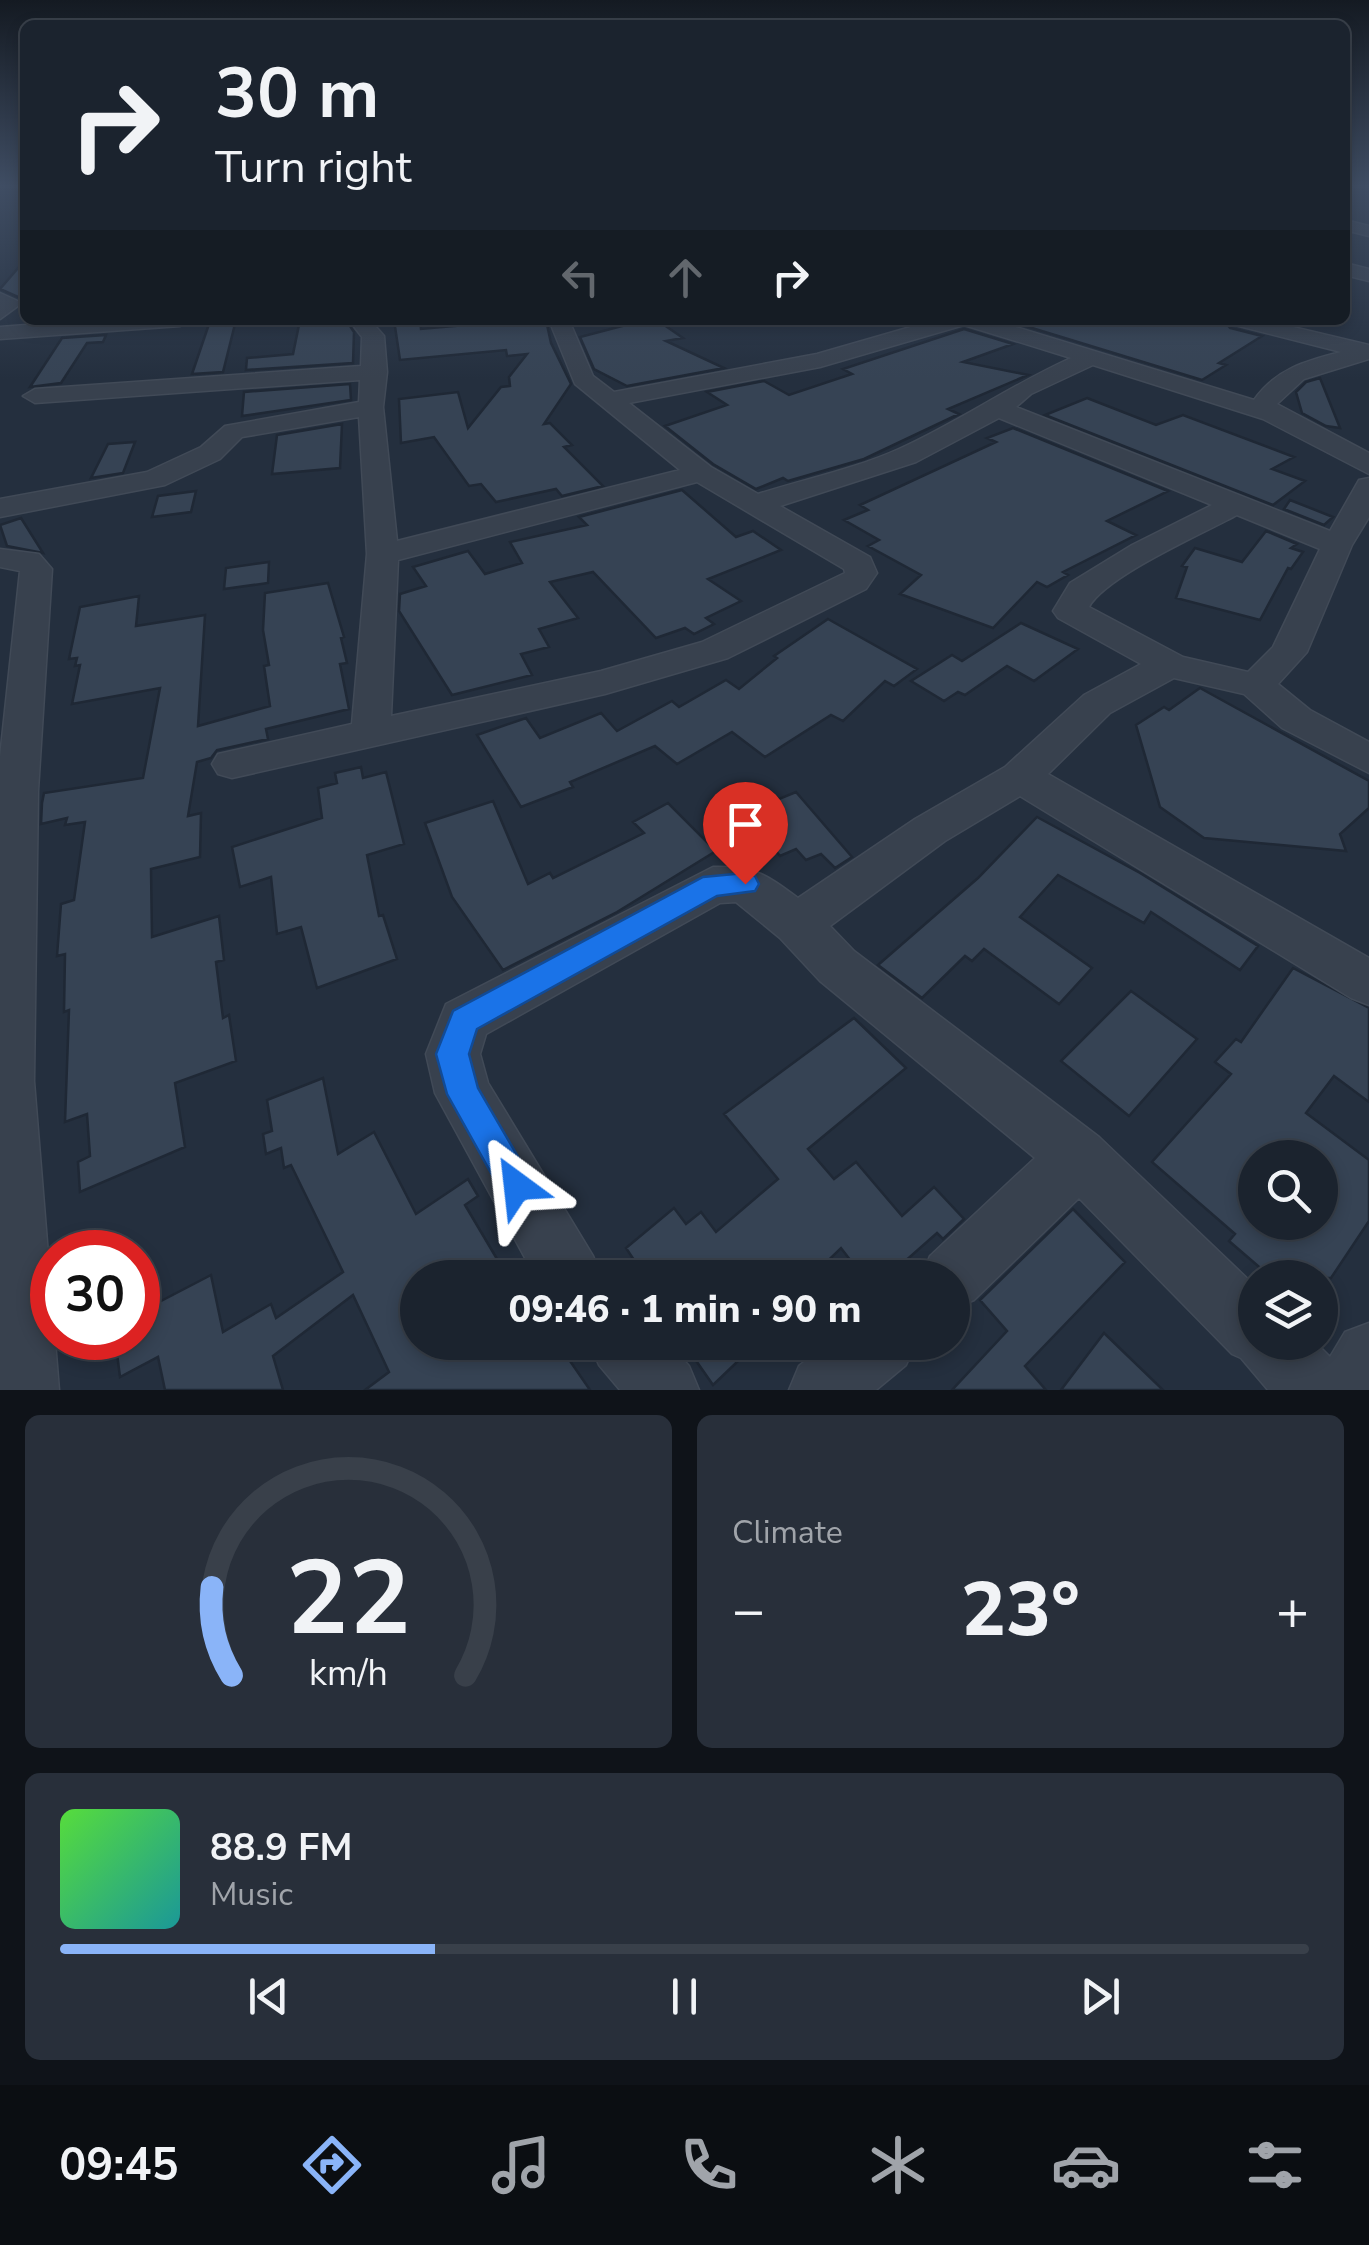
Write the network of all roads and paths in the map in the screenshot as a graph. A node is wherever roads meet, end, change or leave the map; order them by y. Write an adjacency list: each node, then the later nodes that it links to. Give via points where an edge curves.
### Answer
1 (0, 299): 2 (street, via 12,303)
2 (0, 313)
3 (108, 325): 9 (street)
4 (364, 325): 12 (street, via 374,336)
5 (561, 325): 14 (street, via 582,379)
6 (941, 325): 14 (street, via 820,360)
7 (987, 325): 11 (street)
8 (1258, 325): 10 (street)
9 (6, 332)
10 (1369, 352): 17 (street, via 1274,384 1264,404)
11 (1092, 357): 16 (street, via 1022,389); 17 (street)
12 (375, 372): 13 (street); 15 (street)
13 (35, 396)
14 (609, 400): 19 (street)
15 (371, 407): 23 (street, via 234,432 220,448 150,482); 25 (street)
16 (998, 410): 21 (street, via 906,456); 22 (street)
17 (1272, 414): 18 (street)
18 (1369, 466)
19 (700, 473): 21 (street); 25 (street)
20 (1369, 486): 24 (street)
21 (756, 504): 29 (street, via 859,564 855,582 716,650 605,682)
22 (1234, 505): 24 (street); 27 (street, via 1082,590 1070,612)
23 (0, 508)
24 (1336, 545): 28 (street, via 1288,652)
25 (383, 554): 29 (street)
26 (0, 558): 33 (street, via 28,561 36,570 34,627)
27 (1172, 666): 28 (street); 32 (street, via 1097,704)
28 (1256, 685): 30 (street, via 1296,719)
29 (371, 732): 31 (street)
30 (1369, 759)
31 (232, 764)
32 (1020, 777): 34 (street, via 930,830); 35 (street)
33 (8, 792): 44 (street, via 6,1081)
34 (797, 924): 36 (street, via 837,966); 37 (street, via 745,884 713,885 464,1020 452,1054 463,1094)
35 (1369, 983)
36 (1079, 1157): 38 (street); 39 (street)
37 (561, 1260)
38 (970, 1261)
39 (1238, 1314)
40 (1369, 1356): 48 (street)
41 (638, 1360): 45 (street)
42 (860, 1360): 46 (street)
43 (1285, 1360): 47 (street)
44 (25, 1390)
45 (665, 1390)
46 (823, 1390)
47 (1315, 1390)
48 (1349, 1390)

